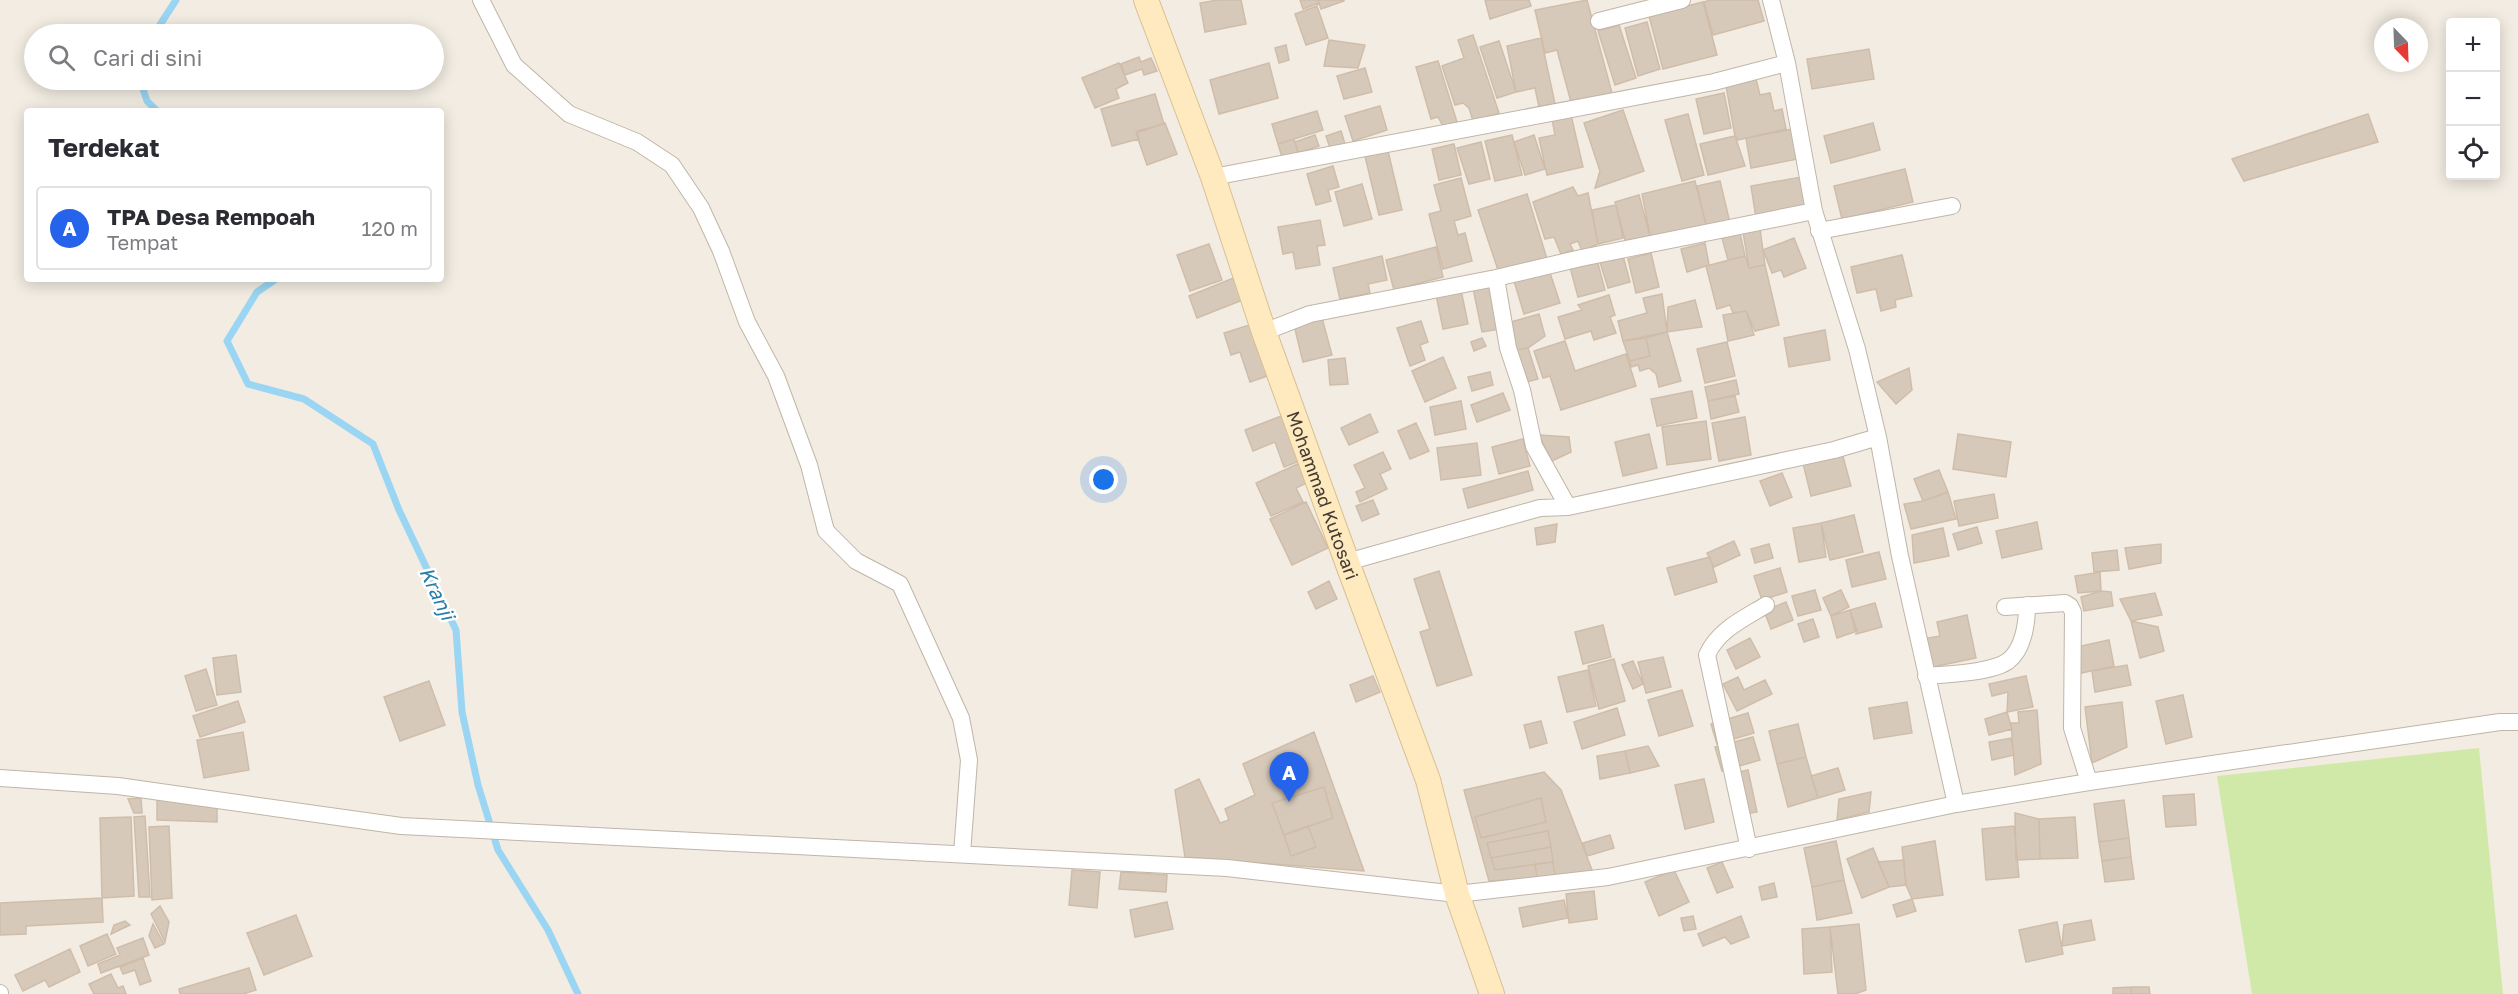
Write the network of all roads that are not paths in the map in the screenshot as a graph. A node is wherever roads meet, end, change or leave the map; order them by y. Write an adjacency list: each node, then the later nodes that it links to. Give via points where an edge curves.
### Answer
1 (481, 0): 25 (street, via 514,65 569,114 636,142 672,165 701,208 747,322 776,376 809,465 826,531 856,561 900,584 960,718 969,760)
2 (1146, 0): 7 (street, Mohammad Kutosari)
3 (1682, 0): 5 (street)
4 (1771, 0): 6 (street)
5 (1599, 21)
6 (1787, 63): 7 (street, via 1714,82); 9 (street)
7 (1213, 177): 12 (street, Mohammad Kutosari)
8 (1952, 206): 10 (street)
9 (1814, 211): 10 (street); 11 (street)
10 (1819, 231): 13 (street, via 1857,349)
11 (1496, 278): 12 (street, via 1310,314); 14 (street, via 1508,348 1534,446)
12 (1264, 332): 15 (street, Mohammad Kutosari)
13 (1878, 437): 14 (street); 19 (street)
14 (1568, 507): 15 (street, via 1540,508)
15 (1347, 562): 26 (street, Mohammad Kutosari, via 1428,780)
16 (1766, 605): 24 (street, via 1722,632 1707,655)
17 (2027, 605): 18 (street); 19 (street, via 2021,642 2008,661 1982,670); 22 (street, via 2065,603 2073,612 2072,728)
18 (2005, 607)
19 (1926, 676): 23 (street)
20 (2518, 722): 22 (street)
21 (0, 778): 25 (street, via 118,786 401,826)
22 (2089, 782): 23 (street)
23 (1956, 804): 24 (street)
24 (1749, 849): 26 (street, via 1608,877)
25 (962, 854): 26 (street, via 1227,868)
26 (1457, 894): 27 (street, Mohammad Kutosari)
27 (1492, 994)

